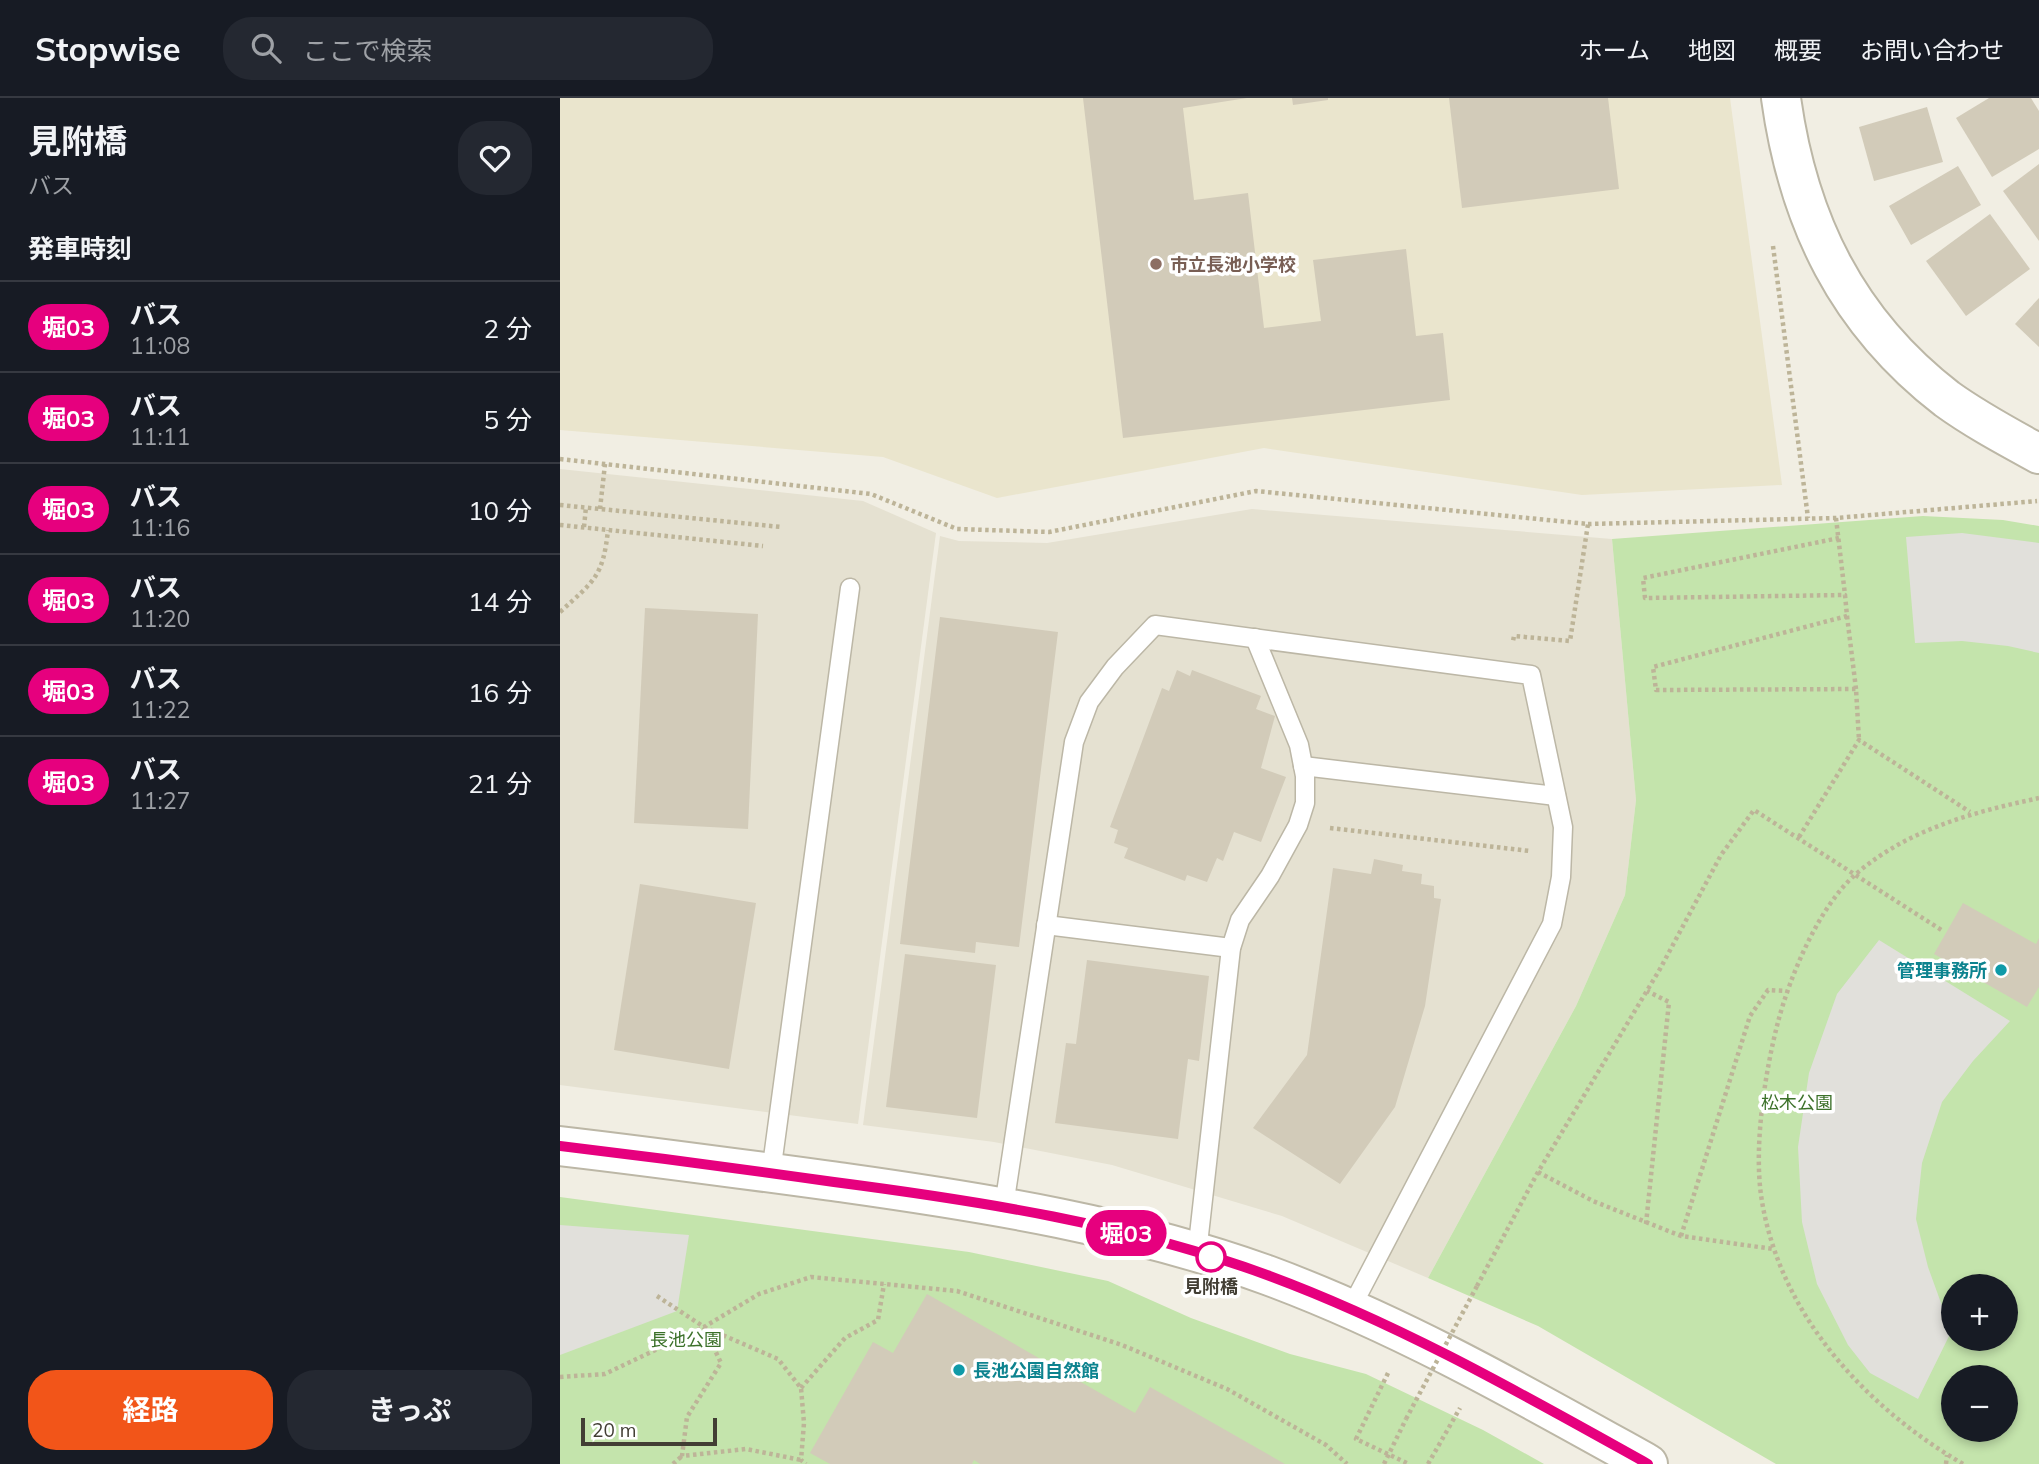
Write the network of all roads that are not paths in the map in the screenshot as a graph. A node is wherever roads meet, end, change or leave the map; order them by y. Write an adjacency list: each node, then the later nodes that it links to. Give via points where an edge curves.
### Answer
1 (1781, 98): 2 (street, via 1802,198 1849,295 1923,379)
2 (2039, 454)
3 (850, 588): 10 (lane)
4 (1255, 638): 5 (lane, via 1290,718); 6 (lane, via 1531,675); 7 (lane, via 1155,625 1095,694 1074,742)
5 (1303, 766): 6 (lane); 8 (lane, via 1305,803 1298,825 1240,919)
6 (1556, 796): 13 (lane, via 1563,827 1552,924)
7 (1046, 925): 8 (lane); 11 (lane)
8 (1231, 948): 12 (lane)
9 (560, 1146): 10 (street)
10 (771, 1173): 11 (street)
11 (1004, 1206): 12 (street)
12 (1197, 1253): 13 (street)
13 (1351, 1308): 14 (street, via 1491,1376)
14 (1648, 1464)

